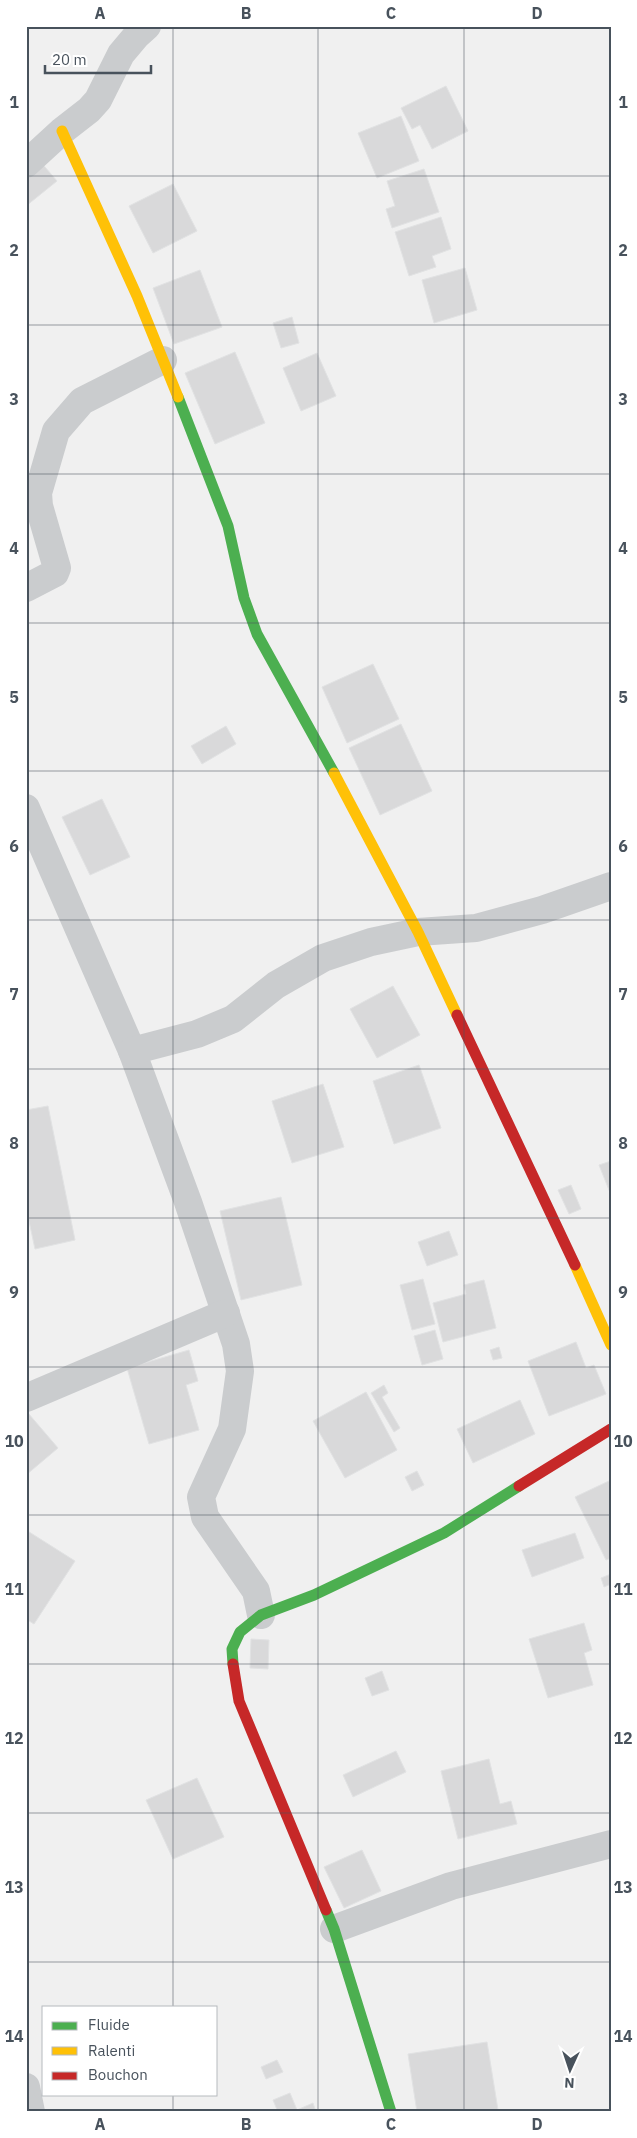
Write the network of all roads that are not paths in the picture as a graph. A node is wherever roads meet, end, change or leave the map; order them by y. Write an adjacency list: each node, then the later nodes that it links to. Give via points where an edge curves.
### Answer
1 (147, 26): 2 (street, via 121,54 98,100)
2 (62, 131): 3 (street); 4 (street)
3 (26, 164)
4 (163, 360): 5 (street, via 82,401 56,431 38,493 57,568 49,577); 8 (street, via 216,491 228,526 244,598 257,634)
5 (26, 588)
6 (27, 812): 9 (street)
7 (611, 886): 8 (street, via 476,928)
8 (418, 932): 9 (street, via 371,942 323,958 276,985 233,1018 198,1034); 11 (street)
9 (132, 1052): 10 (street)
10 (226, 1313): 12 (street); 14 (street, via 236,1344 240,1372 238,1394 232,1429 201,1497 204,1517 256,1591)
11 (611, 1345)
12 (26, 1398)
13 (611, 1429): 14 (street, via 444,1533 314,1596)
14 (261, 1614): 16 (street, via 240,1632 232,1649 238,1701)
15 (611, 1844): 16 (street, via 451,1886)
16 (334, 1928): 19 (street)
17 (26, 2087): 18 (street)
18 (31, 2112)
19 (391, 2112)

